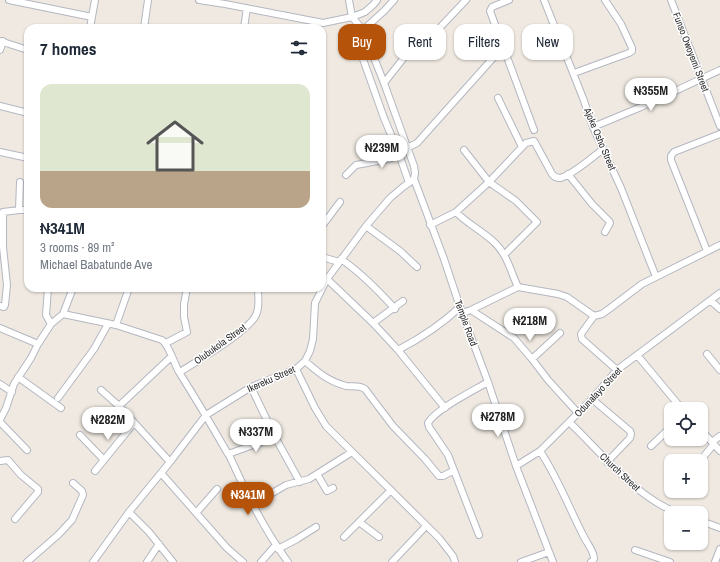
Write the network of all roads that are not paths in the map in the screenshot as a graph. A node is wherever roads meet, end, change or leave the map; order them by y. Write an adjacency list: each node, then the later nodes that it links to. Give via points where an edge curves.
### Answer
1 (10, 0): 14 (street)
2 (95, 0): 14 (street)
3 (148, 0): 17 (street)
4 (198, 0): 13 (street)
5 (349, 0): 15 (street)
6 (377, 0): 15 (street, via 365,12)
7 (394, 0): 22 (street)
8 (466, 0): 34 (street, via 431,37 410,50)
9 (509, 0): 23 (street, via 490,9)
10 (544, 0): 32 (street, Ajoke Osho Street)
11 (605, 0): 32 (street, via 621,24 632,51)
12 (671, 0): 33 (street, Funso Owoyemi Street)
13 (247, 8): 18 (street); 19 (street)
14 (92, 17): 16 (street)
15 (353, 18): 20 (street); 21 (street, Temple Road)
16 (91, 24)
17 (145, 24)
18 (245, 24)
19 (318, 24)
20 (326, 24)
21 (358, 24)
22 (369, 24)
23 (494, 24)
24 (1, 41): 25 (street); 26 (street)
25 (24, 49)
26 (0, 50)
27 (363, 60): 47 (street)
28 (374, 60): 34 (street, Temple Road)
29 (491, 60): 43 (street, via 417,143)
30 (507, 60): 40 (street)
31 (720, 70): 33 (street)
32 (574, 73): 39 (street, Ajoke Osho Street)
33 (701, 80): 38 (street, Funso Owoyemi Street); 39 (street)
34 (384, 83): 43 (street, Temple Road)
35 (498, 98): 42 (street)
36 (0, 106): 37 (street)
37 (24, 112)
38 (720, 126)
39 (593, 127): 44 (street, Ajoke Osho Street)
40 (534, 130)
41 (720, 134): 64 (street, via 674,152 671,156)
42 (522, 147): 49 (street, via 526,143 534,142 554,177); 53 (street)
43 (407, 148): 47 (street); 51 (street, Temple Road, via 414,166)
44 (603, 149): 49 (street); 69 (street, Ajoke Osho Street)
45 (464, 150): 53 (street)
46 (0, 152): 48 (street)
47 (399, 154): 50 (street, via 389,159 356,165); 51 (street)
48 (24, 157)
49 (568, 174): 62 (street, via 609,221)
50 (346, 175)
51 (412, 181): 60 (street, Temple Road); 61 (street, Ikereku Street, via 390,198)
52 (20, 182): 55 (street)
53 (489, 182): 58 (street); 65 (street, via 516,201 537,222)
54 (340, 202): 59 (street)
55 (19, 210): 56 (street); 57 (street)
56 (24, 210)
57 (1, 212): 81 (street, via 7,285 5,305)
58 (456, 212): 60 (street); 65 (street, via 487,237)
59 (326, 221)
60 (430, 224): 82 (street, Temple Road)
61 (366, 226): 67 (street, Ikereku Street); 68 (street)
62 (605, 232)
63 (720, 245): 64 (street)
64 (707, 251): 69 (street)
65 (504, 255): 71 (street)
66 (326, 258): 67 (street)
67 (340, 260): 70 (street, Ikereku Street); 83 (street, via 354,268)
68 (417, 267)
69 (656, 277): 88 (street, via 642,284 605,312)
70 (327, 279): 89 (street)
71 (518, 287): 85 (street); 88 (street, via 567,297)
72 (48, 292): 90 (street, via 46,315)
73 (72, 292): 87 (street)
74 (128, 292): 92 (street)
75 (186, 292): 95 (street, via 184,317 187,332)
76 (258, 292): 106 (street, Olubukola Street, via 255,317 233,337)
77 (320, 292): 102 (street, Ikereku Street, via 315,303 312,345)
78 (720, 293): 80 (street, Odunalayo Street)
79 (403, 301): 83 (street)
80 (711, 301): 84 (street); 99 (street, Odunalayo Street)
81 (0, 306)
82 (460, 307): 86 (street, Temple Road); 97 (street, via 420,339)
83 (394, 309): 89 (street)
84 (720, 309)
85 (471, 310): 86 (street); 101 (street, via 514,338)
86 (462, 313): 108 (street, Temple Road)
87 (63, 314): 90 (street); 91 (street)
88 (594, 316): 104 (street, via 581,334 582,339)
89 (374, 323): 97 (street)
90 (51, 324): 96 (street)
91 (108, 324): 92 (street); 113 (street, via 94,349)
92 (116, 325): 95 (street)
93 (0, 328): 96 (street)
94 (560, 333): 101 (street)
95 (166, 343): 100 (street)
96 (38, 344): 107 (street)
97 (398, 350): 118 (street)
98 (707, 354): 105 (street)
99 (637, 355): 104 (street, Odunalayo Street); 115 (street)
100 (172, 357): 106 (street); 116 (street)
101 (532, 359): 119 (street)
102 (305, 360): 103 (street, Ikereku Street); 143 (street, via 327,379 365,389 439,476)
103 (296, 369): 110 (street, Ikereku Street); 134 (street, via 314,408 326,426)
104 (617, 370): 114 (street, Odunalayo Street)
105 (720, 370)
106 (180, 372): 120 (street)
107 (18, 377): 112 (street); 117 (street)
108 (488, 382): 118 (street); 141 (street, Temple Road)
109 (0, 384): 112 (street)
110 (251, 387): 120 (street, Ikereku Street); 127 (street)
111 (101, 390): 116 (street)
112 (12, 392): 121 (street)
113 (58, 398)
114 (592, 399): 119 (street, Odunalayo Street); 140 (street, via 630,431 630,438)
115 (676, 402)
116 (119, 406): 123 (street)
117 (61, 408)
118 (445, 408): 143 (street, via 428,424 448,455)
119 (578, 413): 122 (street, Odunalayo Street)
120 (206, 415): 136 (street); 139 (street, Ikereku Street)
121 (0, 421): 131 (street)
122 (569, 422): 132 (street, Odunalayo Street); 140 (street, Church Street)
123 (134, 423): 137 (street); 139 (street)
124 (664, 434): 130 (street)
125 (80, 435): 137 (street)
126 (720, 436): 129 (street)
127 (275, 437): 136 (street); 146 (street)
128 (708, 438): 129 (street)
129 (713, 443): 133 (street); 135 (street)
130 (651, 446)
131 (27, 450)
132 (540, 451): 141 (street, Odunalayo Street); 180 (street, via 594,554)
133 (720, 451)
134 (352, 452): 145 (street); 150 (street)
135 (705, 454)
136 (230, 455): 151 (street)
137 (104, 460): 142 (street)
138 (0, 461): 155 (street, via 8,460 38,489)
139 (170, 462): 144 (street, Ikereku Street)
140 (607, 462): 152 (street, Church Street)
141 (516, 466): 168 (street, Temple Road)
142 (95, 471)
143 (454, 471): 161 (street)
144 (161, 473): 153 (street, Ikereku Street); 154 (street)
145 (317, 474): 146 (street); 149 (street, via 328,491)
146 (300, 482): 151 (street, via 286,485)
147 (73, 483): 170 (street, via 83,495 72,520)
148 (217, 488): 154 (street)
149 (333, 488)
150 (391, 490): 156 (street); 158 (street)
151 (252, 505): 165 (street)
152 (664, 507)
153 (129, 512): 164 (street); 171 (street, Ikereku Street)
154 (196, 513): 174 (street)
155 (15, 519)
156 (359, 522): 162 (street); 163 (street)
157 (708, 524): 160 (street)
158 (426, 526): 169 (street, via 439,538); 177 (street)
159 (316, 527): 165 (street, via 298,539)
160 (720, 528)
161 (479, 534)
162 (344, 537)
163 (379, 537)
164 (159, 544): 172 (street); 173 (street)
165 (276, 547): 175 (street); 176 (street)
166 (720, 549): 182 (street)
167 (635, 550): 181 (street)
168 (549, 552): 178 (street); 179 (street, Temple Road)
169 (455, 561)
170 (27, 562)
171 (93, 562)
172 (147, 562)
173 (173, 562)
174 (243, 562)
175 (261, 562)
176 (288, 562)
177 (392, 562)
178 (521, 562)
179 (553, 562)
180 (591, 562)
181 (670, 562)
182 (715, 562)

